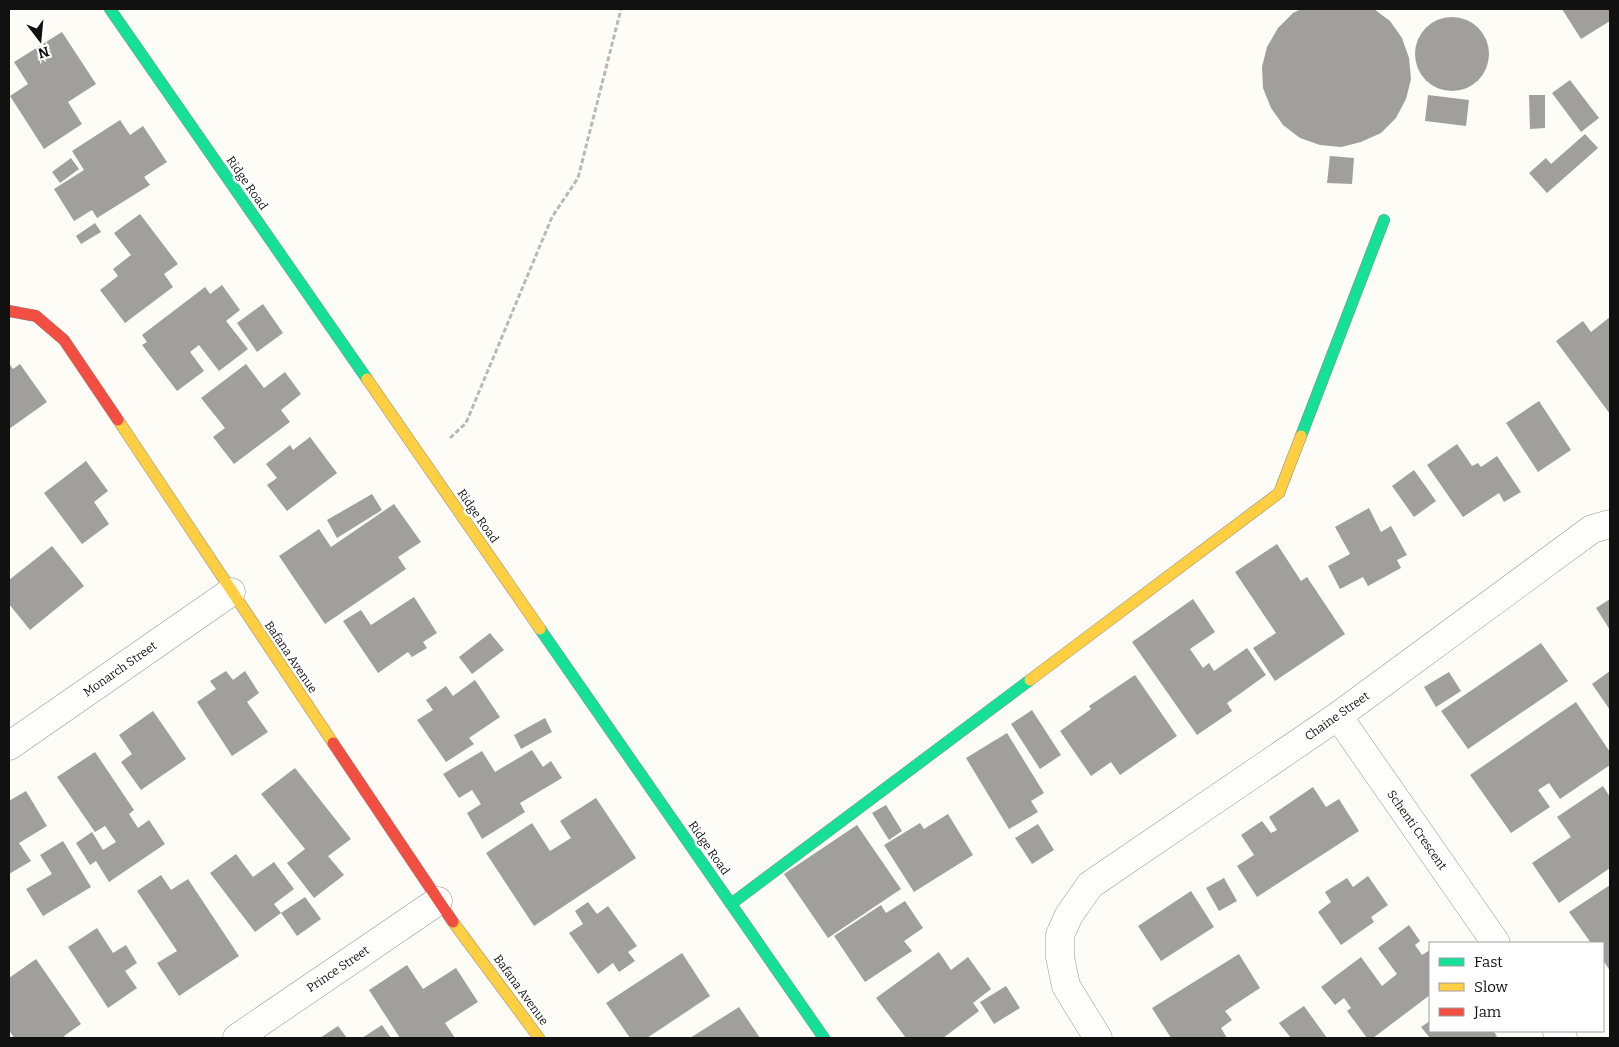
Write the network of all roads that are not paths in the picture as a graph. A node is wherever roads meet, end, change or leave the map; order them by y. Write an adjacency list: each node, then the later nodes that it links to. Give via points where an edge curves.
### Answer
1 (110, 9): 9 (street, Ridge Road)
2 (1384, 220): 9 (street, via 1279,493)
3 (9, 311): 5 (street, Bafana Avenue, via 36,316 64,340)
4 (1610, 524): 6 (street, Chaine Street, via 1592,529)
5 (231, 592): 7 (street, Monarch Street); 8 (street, Bafana Avenue)
6 (1338, 716): 10 (street, Schenti Crescent); 14 (street, Chaine Street, via 1090,885 1069,915 1060,935 1060,957 1066,986)
7 (9, 746)
8 (438, 901): 11 (street, Prince Street); 12 (street, Bafana Avenue)
9 (731, 904): 13 (street, Ridge Road)
10 (1495, 942)
11 (237, 1038)
12 (539, 1038)
13 (824, 1038)
14 (1098, 1038)

